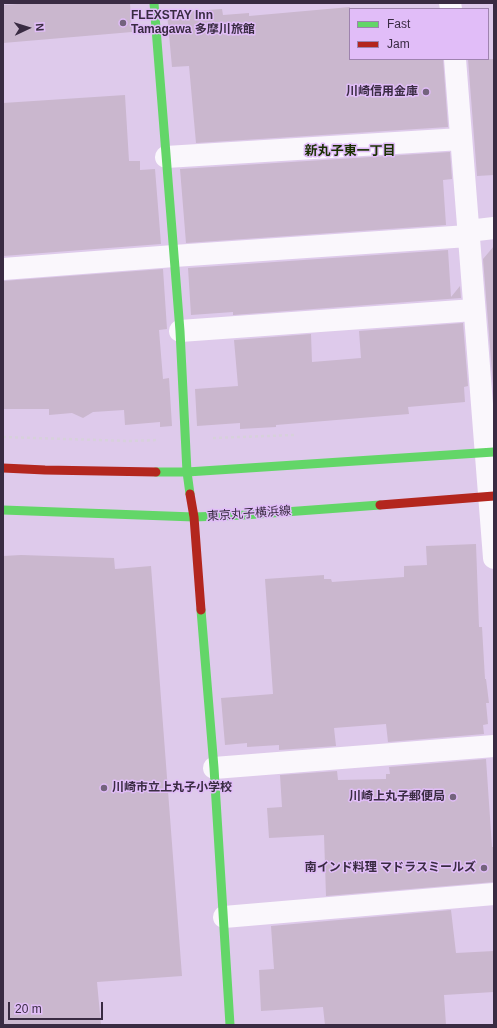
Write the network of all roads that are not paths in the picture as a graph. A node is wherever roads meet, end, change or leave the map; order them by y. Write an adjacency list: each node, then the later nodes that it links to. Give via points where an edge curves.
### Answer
1 (154, 3): 4 (street)
2 (455, 60): 3 (street)
3 (461, 139): 4 (street); 6 (street)
4 (166, 157): 7 (street)
5 (494, 228): 6 (street)
6 (468, 234): 7 (street); 9 (street)
7 (174, 256): 8 (street); 10 (street)
8 (3, 269)
9 (474, 310): 10 (street); 11 (street)
10 (180, 331): 13 (street)
11 (490, 452): 13 (street); 14 (street)
12 (3, 468): 13 (street)
13 (187, 472): 16 (street)
14 (492, 496): 16 (street, 東京丸子横浜線); 17 (street)
15 (3, 510): 16 (street, 東京丸子横浜線)
16 (194, 517): 19 (street)
17 (494, 558)
18 (494, 746): 19 (street)
19 (214, 768): 21 (street)
20 (494, 894): 21 (street)
21 (224, 917): 22 (street)
22 (230, 1025)

